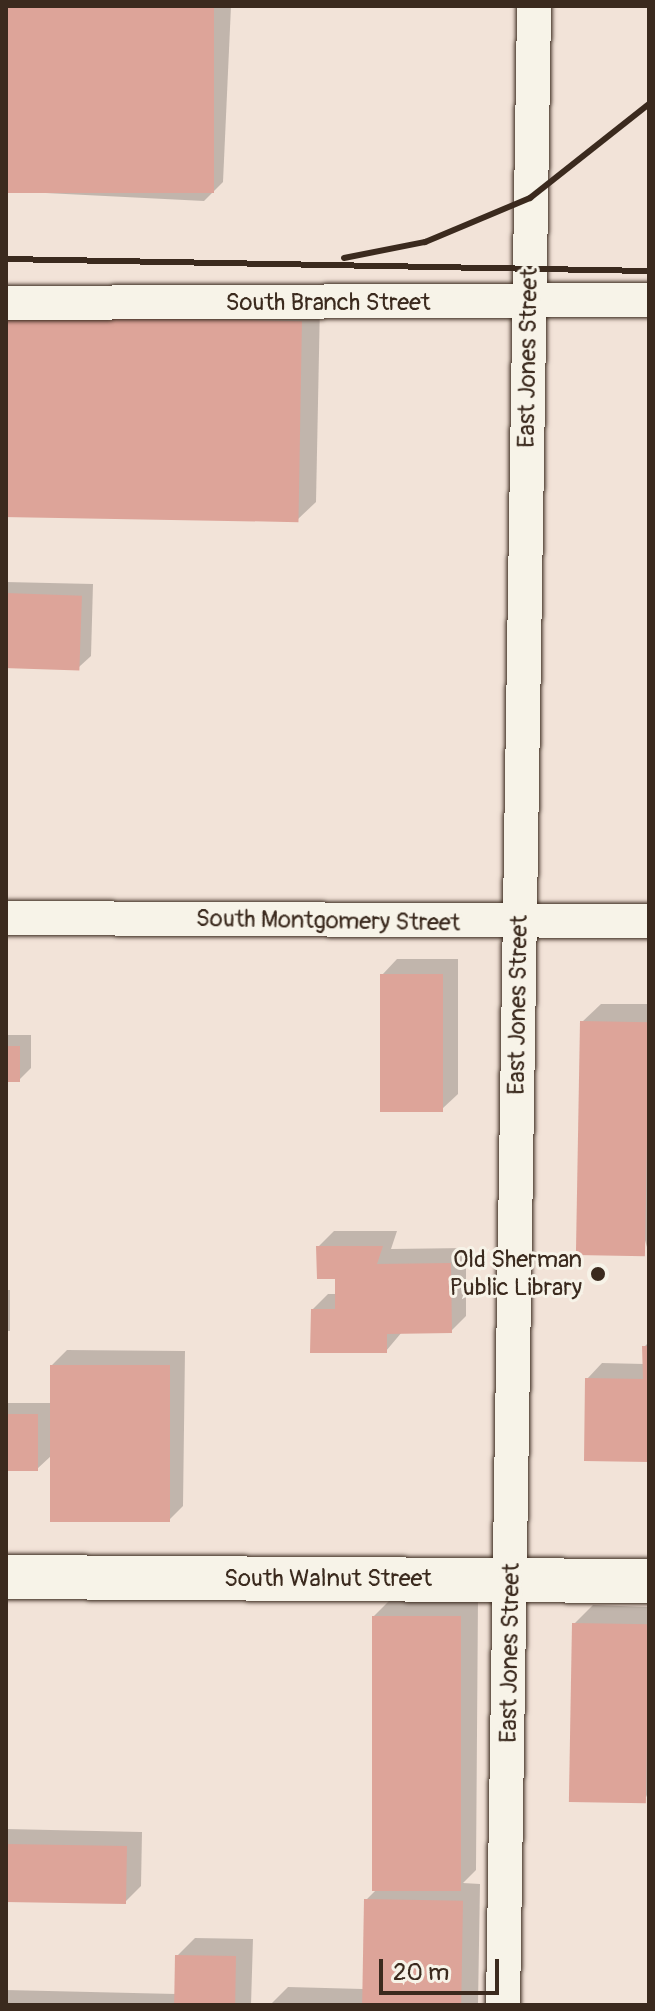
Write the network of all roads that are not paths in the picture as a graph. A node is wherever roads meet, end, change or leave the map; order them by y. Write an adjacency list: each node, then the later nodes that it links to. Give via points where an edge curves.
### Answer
1 (534, 6): 4 (street, East Jones Street)
2 (649, 300): 4 (street, South Branch Street)
3 (6, 303): 4 (street, South Branch Street)
4 (528, 303): 7 (street, East Jones Street)
5 (6, 918): 7 (street, South Montgomery Street)
6 (649, 921): 7 (street, South Montgomery Street)
7 (519, 923): 9 (street, East Jones Street)
8 (6, 1577): 9 (street, South Walnut Street)
9 (511, 1580): 10 (street, South Walnut Street); 11 (street, East Jones Street)
10 (649, 1581)
11 (503, 2005)

